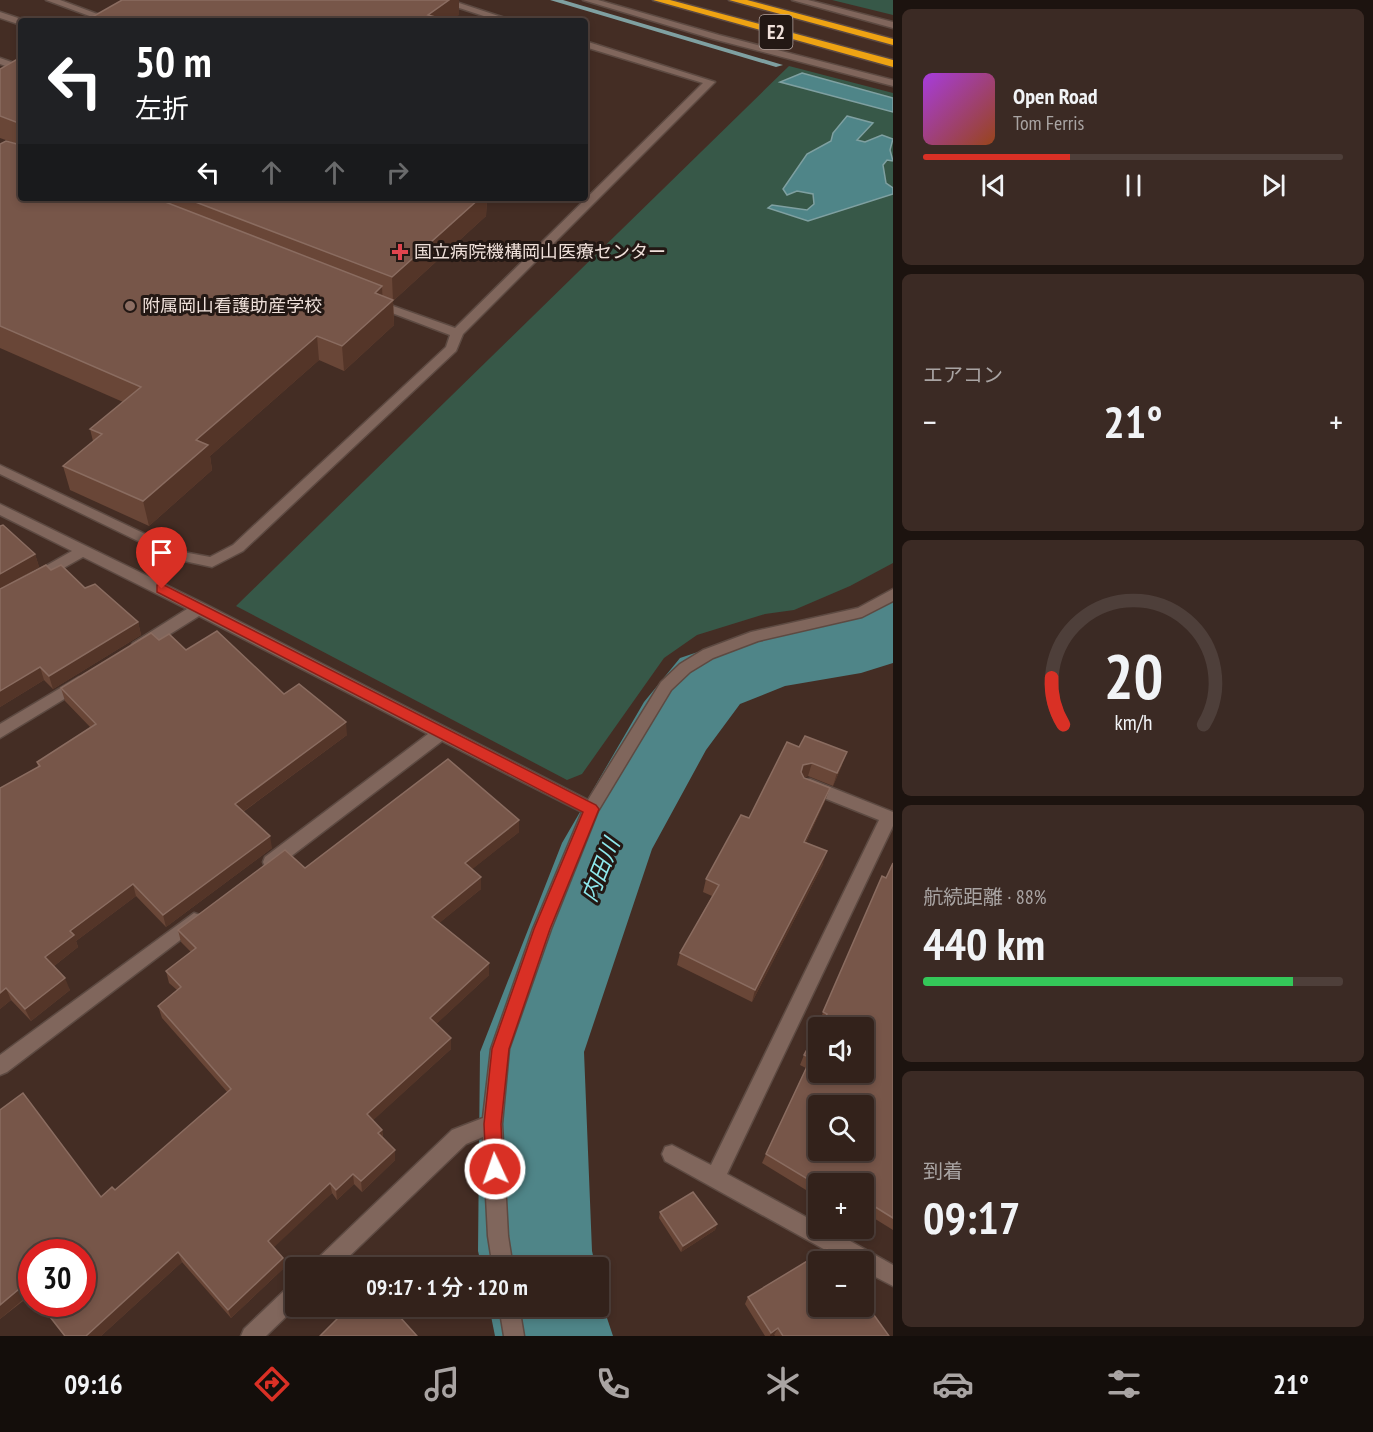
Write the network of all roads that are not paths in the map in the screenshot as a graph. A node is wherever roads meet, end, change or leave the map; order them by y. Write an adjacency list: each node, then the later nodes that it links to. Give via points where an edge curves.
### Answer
1 (51, 0): 8 (street)
2 (440, 0): 9 (street)
3 (588, 0): 19 (street)
4 (658, 0): 15 (highway, E2)
5 (734, 0): 12 (highway, E2)
6 (797, 0): 11 (street)
7 (0, 15): 10 (street)
8 (103, 18)
9 (499, 18)
10 (18, 21)
11 (893, 25)
12 (893, 42)
13 (588, 45): 21 (street, via 710,82)
14 (0, 61): 16 (street)
15 (893, 64)
16 (18, 66)
17 (18, 67): 18 (street)
18 (0, 76)
19 (893, 83)
20 (368, 300): 21 (street)
21 (457, 333): 22 (street, via 452,348 281,508 238,548 212,562 180,556)
22 (0, 469)
23 (0, 509): 24 (street)
24 (84, 550): 26 (street); 27 (street)
25 (893, 594): 33 (street, via 862,612 756,636 708,654 685,668 666,686)
26 (0, 599)
27 (200, 608): 28 (street); 31 (street)
28 (120, 657)
29 (90, 676): 30 (street)
30 (0, 732)
31 (440, 734): 33 (street); 35 (street)
32 (807, 784): 34 (street)
33 (591, 809): 38 (street, via 542,929 500,1049)
34 (891, 818): 40 (street)
35 (258, 871)
36 (211, 907): 37 (street)
37 (0, 1066)
38 (492, 1124): 41 (street, via 459,1137); 42 (street)
39 (672, 1154): 40 (street)
40 (715, 1178): 43 (street)
41 (334, 1257)
42 (501, 1257)
43 (893, 1276)
44 (285, 1304): 46 (street)
45 (511, 1317): 47 (street)
46 (251, 1336)
47 (514, 1336)

